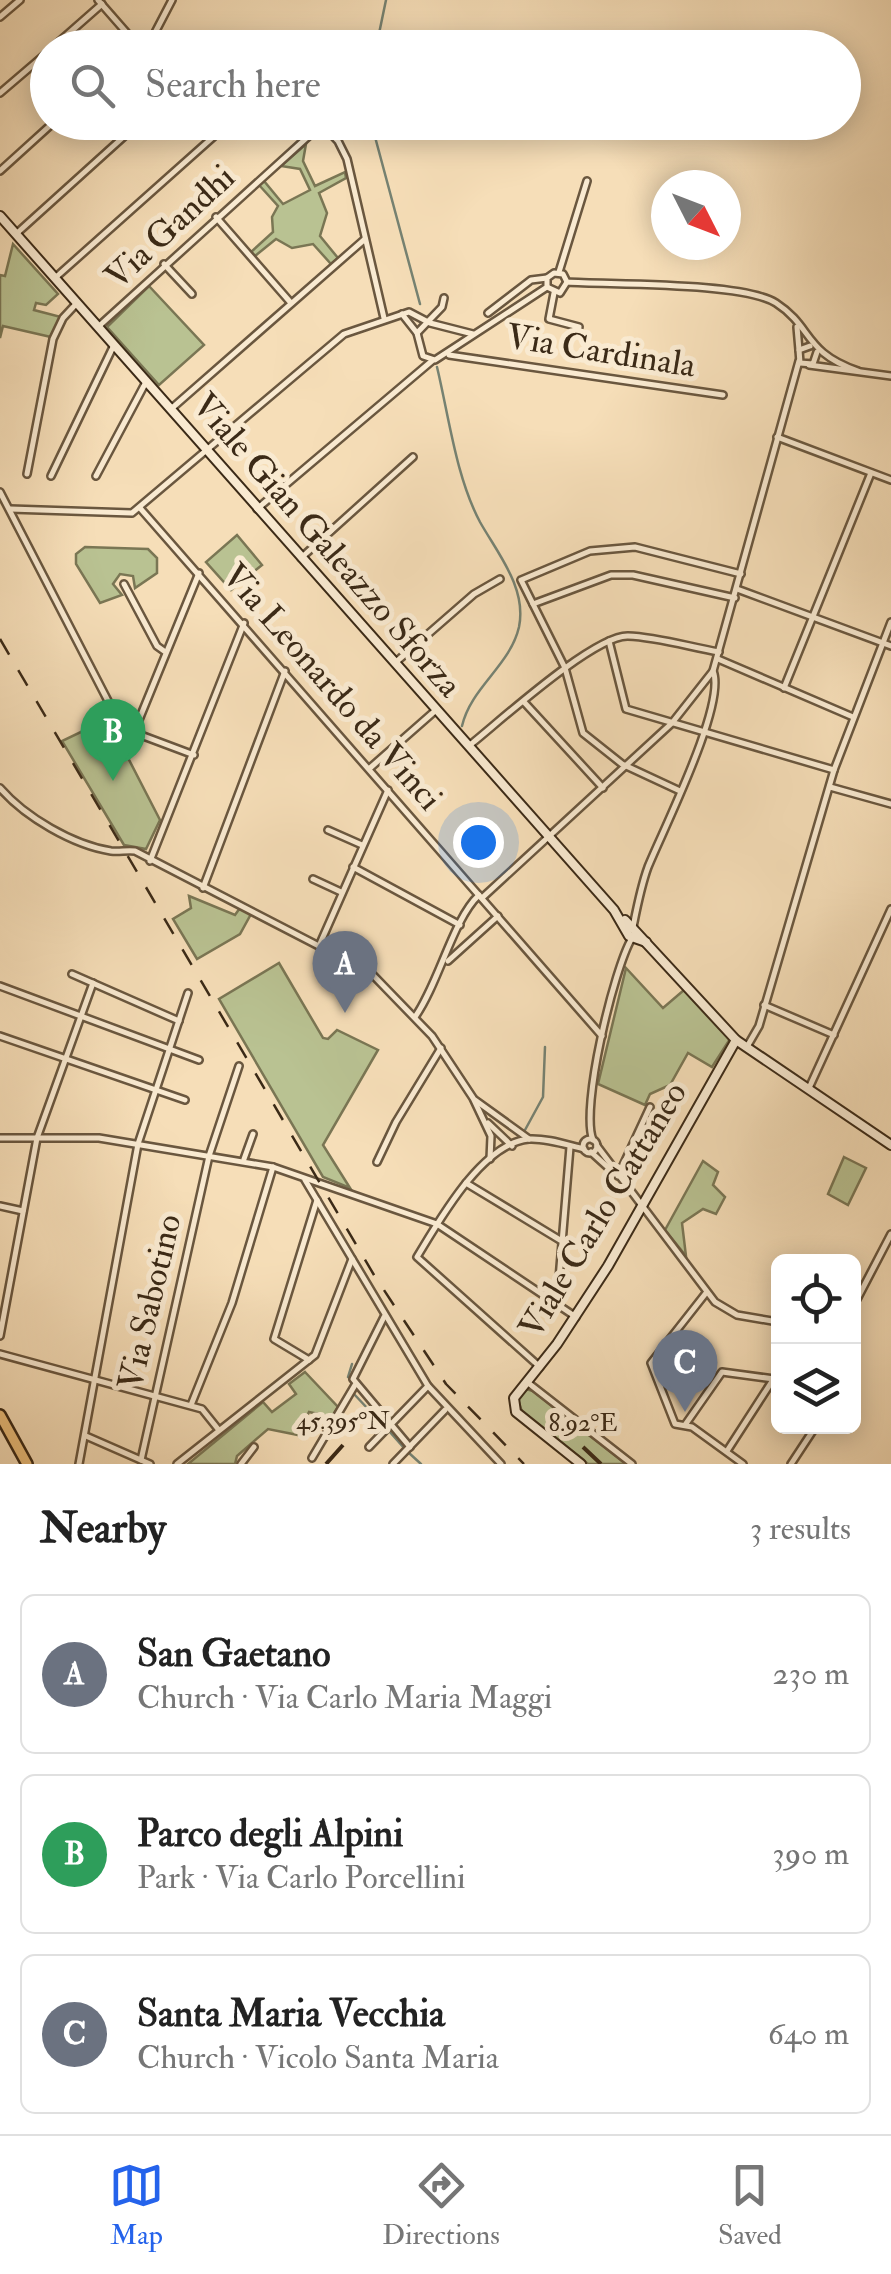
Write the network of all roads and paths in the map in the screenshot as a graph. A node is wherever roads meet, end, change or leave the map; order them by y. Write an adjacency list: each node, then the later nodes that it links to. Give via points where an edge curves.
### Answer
1 (20, 0): 4 (street)
2 (172, 0): 7 (street)
3 (100, 2): 5 (street); 6 (street)
4 (0, 17)
5 (71, 30)
6 (126, 30)
7 (152, 30)
8 (30, 68): 9 (street)
9 (0, 94)
10 (34, 140): 15 (street)
11 (120, 140): 19 (street)
12 (210, 140): 23 (street)
13 (302, 140): 18 (street, Via Gandhi)
14 (337, 140): 20 (street)
15 (0, 171)
16 (587, 181): 22 (street)
17 (0, 216): 19 (street, Viale Gian Galeazzo Sforza)
18 (216, 218): 21 (street, Via Gandhi); 31 (street)
19 (16, 234): 23 (street, Viale Gian Galeazzo Sforza)
20 (365, 239): 31 (street); 34 (street)
21 (164, 264): 28 (street); 37 (street, Via Gandhi)
22 (559, 272): 24 (street); 25 (street)
23 (55, 278): 30 (street, Viale Gian Galeazzo Sforza)
24 (548, 278): 26 (street); 32 (street, via 531,280)
25 (568, 282): 27 (street); 36 (street, via 753,294 776,302)
26 (547, 287): 27 (street); 41 (street)
27 (554, 293): 38 (street, via 549,319)
28 (192, 294)
29 (444, 298): 35 (street)
30 (77, 303): 37 (street, Viale Gian Galeazzo Sforza); 59 (street, via 53,339)
31 (290, 303): 54 (street)
32 (488, 313)
33 (402, 314): 34 (street); 35 (street); 39 (street)
34 (384, 318): 56 (street, via 344,334)
35 (430, 323): 39 (street); 40 (street)
36 (797, 324): 44 (street); 45 (street)
37 (98, 327): 43 (street, Viale Gian Galeazzo Sforza)
38 (578, 328)
39 (417, 332): 48 (street, via 423,356)
40 (459, 333): 41 (street); 42 (street, Via Cardinala)
41 (476, 334): 42 (street)
42 (463, 343): 46 (street); 47 (street, Via Cardinala)
43 (114, 345): 52 (street, Viale Gian Galeazzo Sforza); 60 (street)
44 (814, 348): 45 (street); 49 (street, via 816,360); 50 (street)
45 (799, 350): 49 (street)
46 (446, 354): 47 (street, Via Cardinala); 48 (street)
47 (472, 357): 53 (street, Via Cardinala)
48 (433, 360): 65 (street)
49 (804, 364): 50 (street); 55 (street)
50 (858, 372): 51 (street)
51 (891, 376)
52 (146, 382): 54 (street, Viale Gian Galeazzo Sforza); 61 (street)
53 (723, 395)
54 (171, 409): 56 (street, Viale Gian Galeazzo Sforza)
55 (777, 437): 58 (street); 69 (street)
56 (207, 450): 64 (street); 65 (street, Viale Gian Galeazzo Sforza)
57 (413, 457): 67 (street)
58 (871, 473): 62 (street); 75 (street)
59 (27, 474)
60 (51, 476)
61 (96, 476)
62 (891, 480)
63 (0, 492): 66 (street)
64 (140, 508): 66 (street, via 125,514); 68 (street, Via Leonardo da Vinci)
65 (258, 508): 67 (street, Viale Gian Galeazzo Sforza)
66 (10, 509): 92 (street, via 122,728)
67 (301, 558): 83 (street, Viale Gian Galeazzo Sforza)
68 (199, 573): 77 (street, Via Leonardo da Vinci); 81 (street)
69 (741, 574): 72 (street); 74 (street, via 635,547 590,551 521,580)
70 (500, 579): 83 (street)
71 (124, 584): 81 (street)
72 (738, 589): 73 (street); 75 (street)
73 (734, 598): 74 (street, via 611,575); 82 (street)
74 (533, 604): 84 (street)
75 (813, 617): 79 (street); 87 (street)
76 (891, 622): 79 (street)
77 (244, 624): 86 (street, Via Leonardo da Vinci); 95 (street)
78 (609, 641): 82 (street, via 625,636); 84 (street); 91 (street, via 626,709)
79 (883, 643): 80 (street); 90 (street)
80 (891, 646)
81 (164, 651): 92 (street)
82 (718, 656): 85 (street); 87 (street)
83 (394, 664): 89 (street, Viale Gian Galeazzo Sforza)
84 (565, 668): 88 (street); 96 (street, via 583,734)
85 (713, 671): 91 (street); 93 (street)
86 (286, 672): 97 (street, Via Leonardo da Vinci); 111 (street)
87 (784, 688): 90 (street)
88 (524, 702): 94 (street); 101 (street)
89 (436, 710): 94 (street, Viale Gian Galeazzo Sforza); 97 (street)
90 (853, 717): 98 (street)
91 (672, 723): 93 (street); 96 (street)
92 (134, 732): 95 (street)
93 (704, 732): 98 (street); 103 (street)
94 (468, 747): 106 (street, Viale Gian Galeazzo Sforza)
95 (194, 755): 108 (street)
96 (628, 765): 101 (street); 103 (street)
97 (369, 768): 102 (street, Via Leonardo da Vinci)
98 (834, 770): 99 (street)
99 (830, 787): 104 (street); 124 (street)
100 (0, 788): 108 (street, via 59,830)
101 (603, 788): 106 (street)
102 (388, 790): 107 (street); 113 (street, Via Leonardo da Vinci)
103 (680, 791): 117 (street, via 646,872)
104 (891, 804)
105 (328, 830): 107 (street)
106 (548, 839): 113 (street); 117 (street, Viale Gian Galeazzo Sforza)
107 (362, 845): 109 (street)
108 (150, 861): 111 (street)
109 (352, 867): 112 (street); 116 (street)
110 (312, 880): 112 (street)
111 (204, 888): 118 (street)
112 (342, 892): 118 (street)
113 (481, 897): 115 (street, Via Leonardo da Vinci); 116 (street)
114 (891, 909): 128 (street)
115 (498, 916): 119 (street); 129 (street, Via Leonardo da Vinci)
116 (460, 924): 119 (street)
117 (634, 933): 129 (street); 131 (street, Viale Gian Galeazzo Sforza)
118 (318, 946): 126 (street, via 371,973)
119 (446, 963): 126 (street)
120 (72, 974): 121 (street)
121 (93, 984): 125 (street); 127 (street)
122 (0, 986): 125 (street)
123 (188, 994): 127 (street)
124 (764, 1005): 128 (street); 132 (street)
125 (80, 1014): 133 (street); 136 (street)
126 (415, 1016): 134 (street)
127 (179, 1021): 133 (street)
128 (834, 1035): 140 (street)
129 (602, 1036): 150 (street)
130 (2, 1037): 135 (street); 136 (street)
131 (736, 1040): 132 (street); 163 (street, Viale Carlo Cattaneo)
132 (748, 1045): 140 (street)
133 (169, 1048): 137 (street); 139 (street)
134 (441, 1048): 141 (street); 156 (street)
135 (0, 1050)
136 (66, 1056): 139 (street); 147 (street)
137 (199, 1060)
138 (239, 1066): 153 (street, Via Sabotino)
139 (156, 1088): 142 (street); 149 (street)
140 (808, 1091): 152 (street)
141 (474, 1098): 144 (street); 148 (street)
142 (185, 1100)
143 (650, 1107): 158 (street)
144 (486, 1121): 151 (street); 154 (street)
145 (253, 1134): 155 (street)
146 (0, 1138): 147 (street)
147 (37, 1138): 149 (street); 164 (street)
148 (529, 1140): 150 (street); 151 (street)
149 (138, 1144): 153 (street); 181 (street)
150 (586, 1144): 158 (street); 167 (street)
151 (512, 1146): 154 (street)
152 (891, 1146)
153 (209, 1156): 155 (street); 186 (street, Via Sabotino)
154 (490, 1159): 160 (street)
155 (244, 1160): 157 (street)
156 (377, 1162)
157 (273, 1168): 159 (street); 187 (street, via 232,1304)
158 (618, 1176): 163 (street)
159 (305, 1179): 161 (street); 165 (street)
160 (466, 1183): 165 (street); 167 (street)
161 (316, 1200): 169 (street); 178 (street, via 274,1339)
162 (0, 1206): 164 (street)
163 (640, 1208): 171 (street); 174 (street, Viale Carlo Cattaneo)
164 (23, 1211): 176 (street)
165 (437, 1224): 172 (street); 179 (street, via 416,1260)
166 (891, 1234): 168 (street)
167 (560, 1240): 172 (street)
168 (889, 1242): 170 (street)
169 (352, 1259): 173 (street); 178 (street, via 323,1342)
170 (861, 1292)
171 (706, 1293): 175 (street, via 737,1314); 191 (street, via 651,1363 672,1420)
172 (557, 1304): 174 (street)
173 (384, 1316): 183 (street, via 353,1373); 185 (street)
174 (576, 1317): 179 (street, Viale Carlo Cattaneo)
175 (771, 1321)
176 (0, 1336)
177 (0, 1354): 181 (street)
178 (310, 1360): 192 (street)
179 (540, 1367): 182 (street, Viale Carlo Cattaneo)
180 (771, 1379): 191 (street, via 722,1372)
181 (97, 1380): 186 (street); 194 (street)
182 (527, 1382): 208 (street, Viale Carlo Cattaneo, via 512,1405); 209 (street)
183 (355, 1384): 190 (street); 199 (street)
184 (771, 1384): 198 (street)
185 (428, 1386): 188 (street); 190 (street)
186 (154, 1396): 187 (street); 200 (street, Via Sabotino)
187 (191, 1405): 192 (street)
188 (446, 1410): 197 (street); 207 (street)
189 (0, 1415): 201 (main road)
190 (390, 1426): 196 (street); 197 (street)
191 (685, 1426): 198 (street)
192 (218, 1429): 204 (street)
193 (811, 1434): 211 (street)
194 (86, 1436): 200 (street); 202 (street)
195 (254, 1447): 205 (street)
196 (369, 1447)
197 (410, 1447): 206 (street)
198 (727, 1451): 210 (street)
199 (312, 1458)
200 (141, 1460): 203 (street)
201 (27, 1464)
202 (79, 1464)
203 (150, 1464)
204 (176, 1464)
205 (241, 1464)
206 (393, 1464)
207 (501, 1464)
208 (581, 1464)
209 (632, 1464)
210 (743, 1464)
211 (791, 1464)

